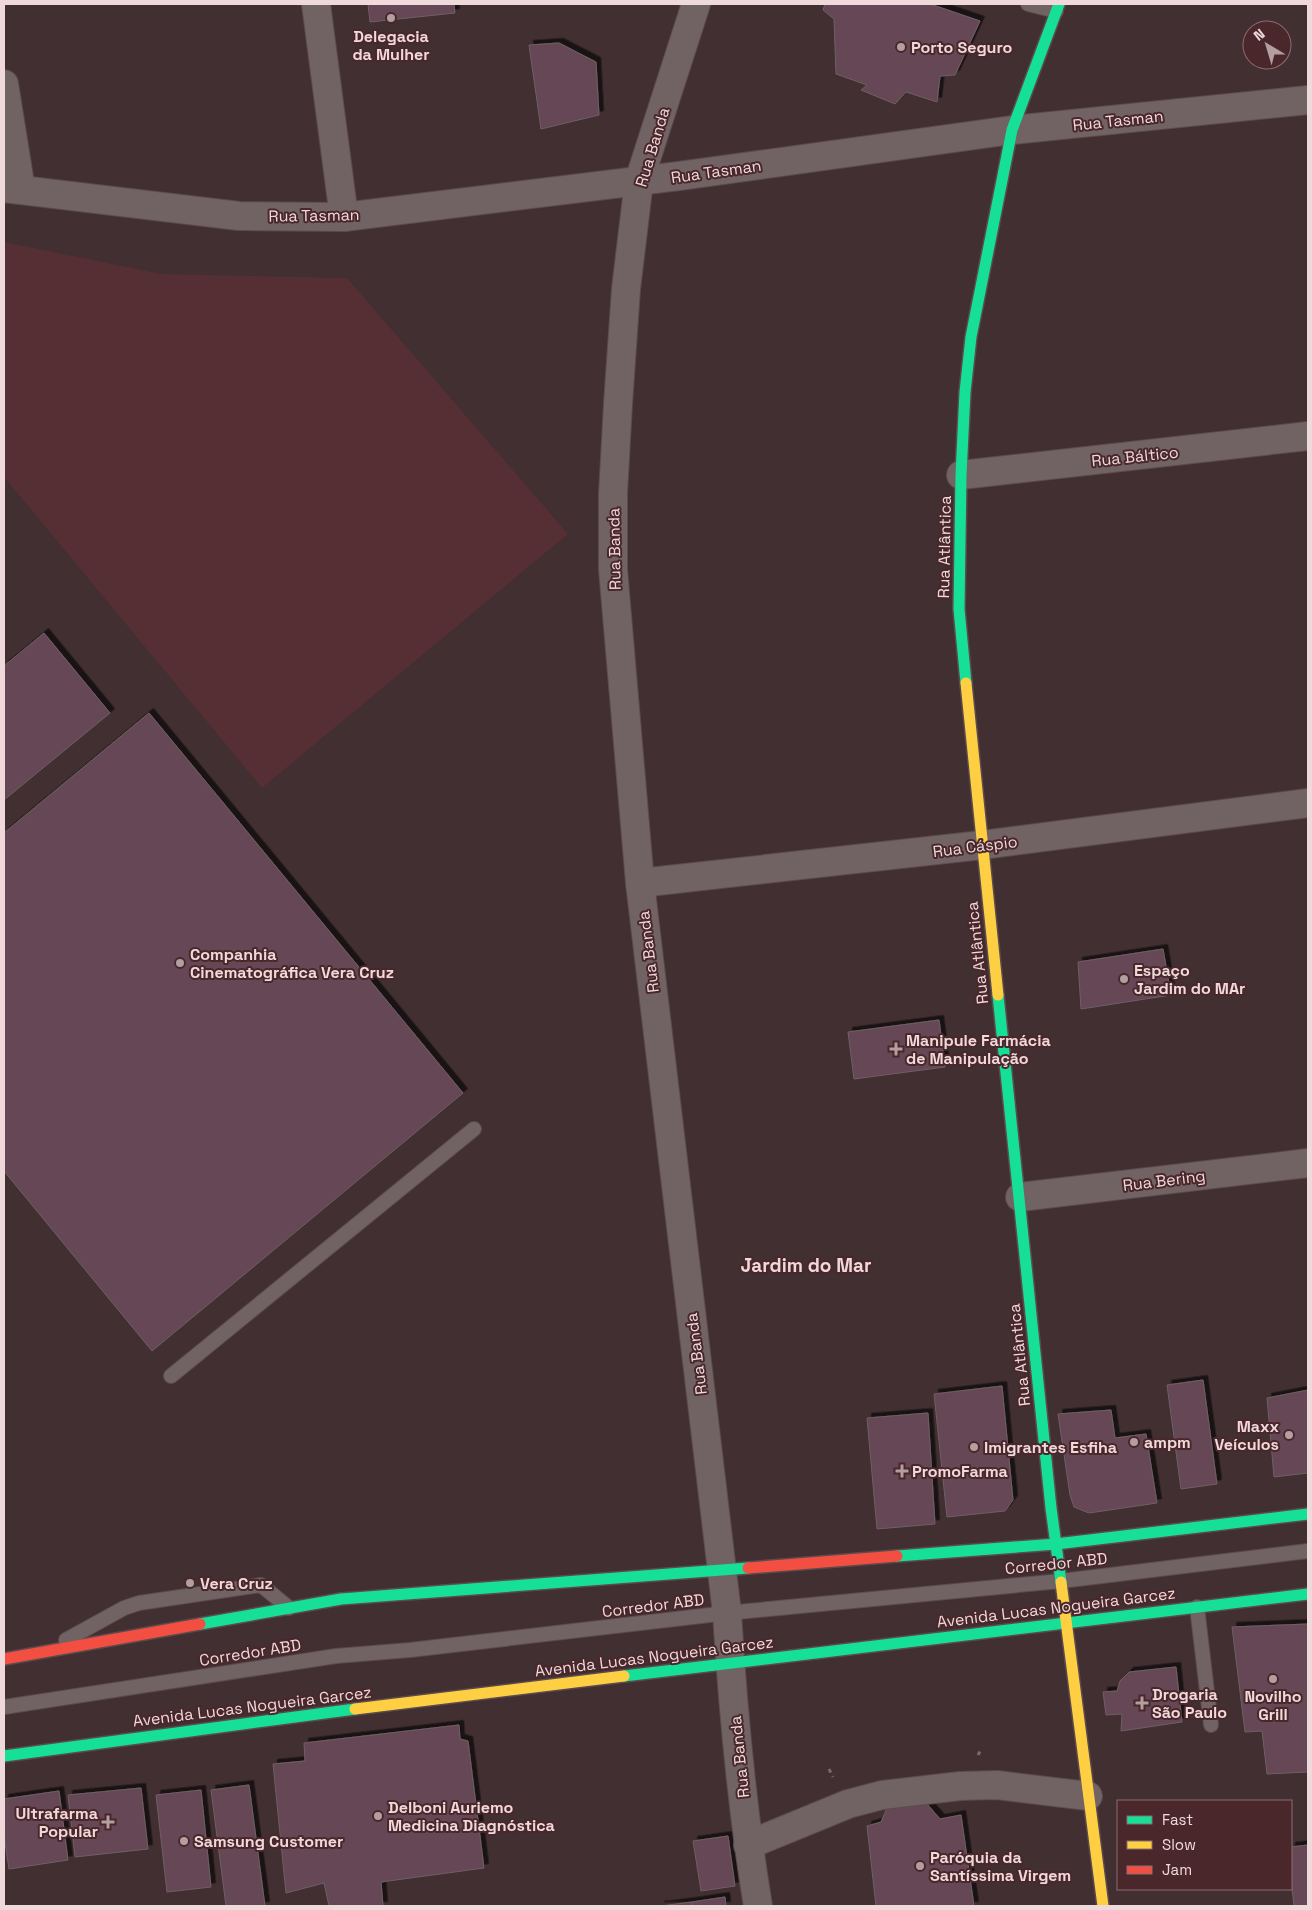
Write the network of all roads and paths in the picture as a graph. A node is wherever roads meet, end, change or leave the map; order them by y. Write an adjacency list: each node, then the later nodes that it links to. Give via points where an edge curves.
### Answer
1 (316, 4): 10 (street)
2 (696, 4): 8 (street, Rua Banda)
3 (1028, 4): 4 (lane)
4 (1058, 7): 7 (main road, Rua Atlântica)
5 (4, 84): 9 (street)
6 (1308, 100): 7 (street, Rua Tasman)
7 (1012, 130): 8 (street, Rua Tasman); 12 (main road, Rua Atlântica, via 971,337)
8 (639, 181): 10 (street, Rua Tasman); 15 (street, Rua Banda, via 626,289 613,504 613,576)
9 (12, 189): 10 (street, Rua Tasman, via 239,216)
10 (344, 217)
11 (1308, 436): 12 (street, Rua Báltico)
12 (961, 475): 14 (main road, Rua Atlântica, via 959,609)
13 (1308, 803): 14 (street, Rua Cáspio)
14 (982, 845): 15 (street, Rua Cáspio); 18 (main road, Rua Atlântica)
15 (640, 883): 23 (street, Rua Banda)
16 (474, 1129): 19 (lane)
17 (1308, 1163): 18 (street, Rua Bering)
18 (1020, 1197): 21 (main road, Rua Atlântica)
19 (171, 1376)
20 (1308, 1514): 21 (main road)
21 (1056, 1544): 23 (main road); 24 (main road, Rua Atlântica)
22 (1308, 1552): 24 (lane, Corredor ABD)
23 (722, 1569): 27 (main road, via 341,1599); 28 (street, Rua Banda)
24 (1061, 1581): 28 (lane, Corredor ABD); 29 (main road, Rua Atlântica)
25 (1308, 1594): 26 (main road, Avenida Lucas Nogueira Garcez)
26 (1198, 1607): 29 (main road, Avenida Lucas Nogueira Garcez); 34 (lane)
27 (289, 1608): 30 (main road); 30 (lane, via 261,1584 139,1603)
28 (727, 1613): 32 (street, Rua Banda); 33 (lane, Corredor ABD, via 336,1656)
29 (1066, 1622): 32 (main road, Avenida Lucas Nogueira Garcez); 36 (main road, Rua Atlântica)
30 (44, 1652): 31 (main road)
31 (4, 1659)
32 (730, 1662): 35 (main road, Avenida Lucas Nogueira Garcez, via 269,1719); 37 (street, Rua Banda)
33 (4, 1707)
34 (1211, 1725)
35 (4, 1756)
36 (1088, 1796): 37 (street, via 997,1785 882,1795 848,1804); 39 (main road, Rua Atlântica)
37 (748, 1845): 38 (street, Rua Banda)
38 (758, 1906)
39 (1103, 1906)

